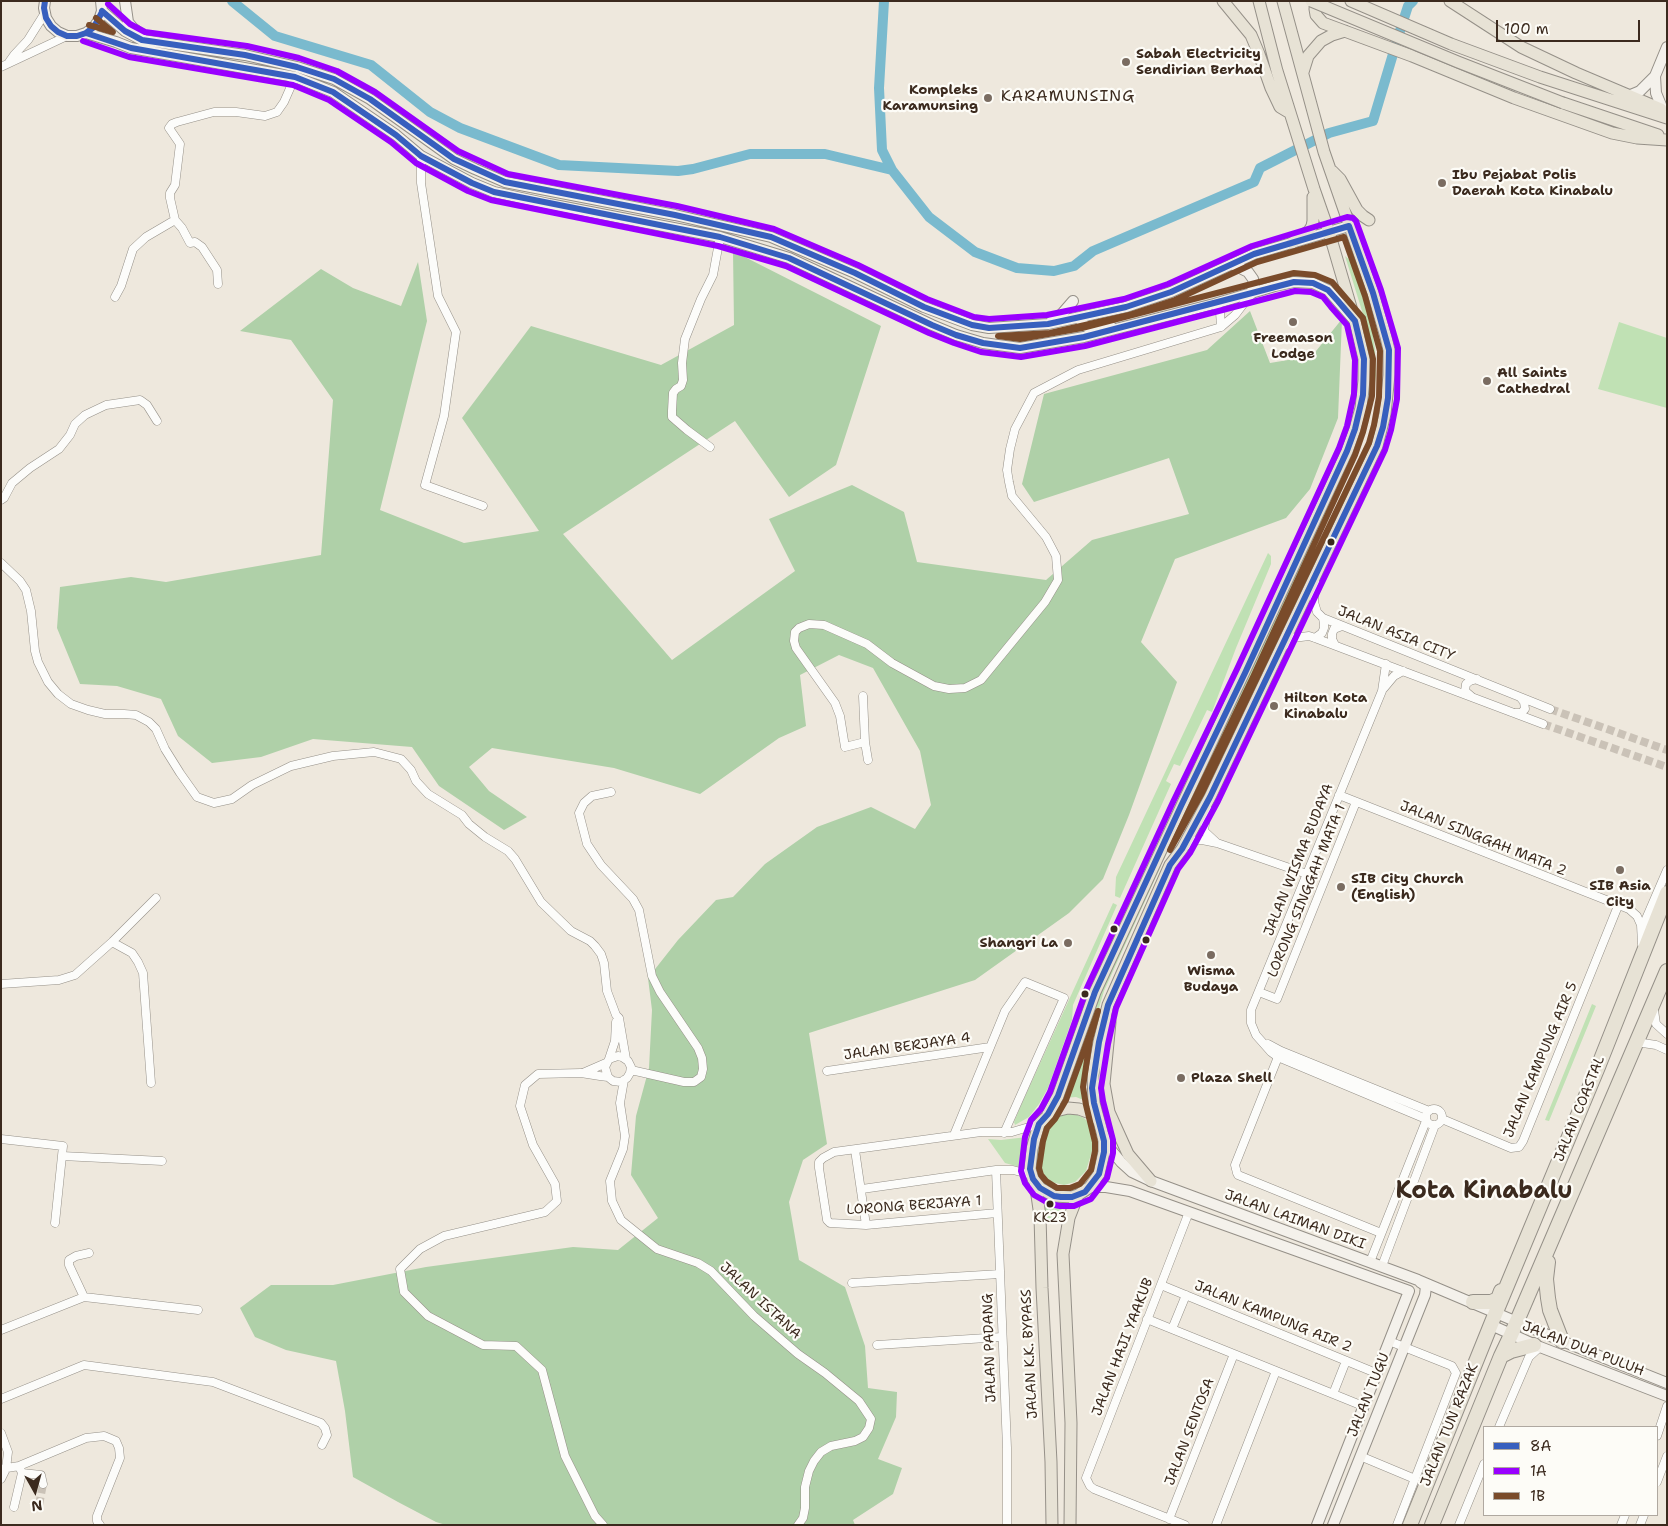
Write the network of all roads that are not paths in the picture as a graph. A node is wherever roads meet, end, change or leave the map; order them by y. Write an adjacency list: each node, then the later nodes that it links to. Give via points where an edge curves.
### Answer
1 (108, 1): 12 (main road)
2 (125, 1): 17 (main road, via 132,28)
3 (1223, 1): 24 (main road, via 1251,35 1280,107)
4 (1259, 1): 13 (main road)
5 (1266, 1): 13 (main road)
6 (1284, 1): 20 (main road)
7 (1311, 1): 26 (main road, bridge, via 1563,103)
8 (1316, 1): 14 (main road, via 1316,15 1323,23)
9 (1351, 1): 25 (main road, via 1451,44 1582,91)
10 (1452, 3): 23 (main road, via 1521,46)
11 (44, 5): 16 (main road, via 51,26); 19 (street, via 28,40)
12 (102, 6): 15 (main road, via 99,20); 17 (main road, via 133,37)
13 (1263, 16): 24 (main road)
14 (1345, 31): 20 (main road, via 1321,41 1308,56); 26 (main road, via 1612,133)
15 (86, 33): 16 (main road); 22 (main road, via 131,48)
16 (67, 36): 19 (street)
17 (156, 41): 45 (main road, via 245,55 334,79 370,99 454,159 505,182 771,237 856,273 924,307 972,325 989,328)
18 (1667, 47): 21 (main road)
19 (4, 64)
20 (1303, 72): 28 (main road)
21 (1655, 76): 23 (main road, via 1640,92); 25 (main road, via 1656,93)
22 (295, 78): 27 (main road, via 333,92); 30 (street, via 277,112 265,116 214,112 172,124 169,128 180,144 175,184 170,193)
23 (1628, 96): 25 (main road)
24 (1290, 113): 29 (main road)
25 (1666, 113)
26 (1667, 139)
27 (421, 156): 34 (main road, via 494,192); 50 (street, via 421,183 438,296 456,332 444,416 425,485)
28 (1329, 168): 31 (main road, via 1340,179 1357,210); 32 (main road)
29 (1314, 189): 33 (main road); 35 (main road, via 1312,226)
30 (175, 220): 37 (street, via 190,243 195,242 202,247 217,270); 39 (street, via 132,249 121,286)
31 (1369, 220)
32 (1349, 226): 33 (main road); 52 (main road, via 1389,350 1388,398 1377,446)
33 (1329, 232): 35 (main road); 44 (main road)
34 (720, 238): 43 (main road, via 789,258 932,325 983,343 1033,347); 48 (street, via 713,275 685,339 683,380 673,393 672,411 672,417)
35 (1292, 243): 36 (main road)
36 (1232, 264): 38 (main road, via 1253,278); 42 (main road, via 1156,297)
37 (218, 284)
38 (1251, 294): 41 (main road); 44 (main road, via 1294,282 1313,283 1328,290); 46 (street, via 1229,322)
39 (114, 297)
40 (1073, 301): 45 (main road)
41 (1214, 304): 43 (main road); 46 (street, via 1220,312)
42 (1079, 318): 43 (main road, via 1089,328); 45 (main road)
43 (1155, 318)
44 (1355, 321): 106 (main road, via 1364,359 1364,380 1361,408 1352,436 1096,992 1058,1096)
45 (1048, 324)
46 (1221, 327): 68 (street, via 1086,367 1034,393 1015,429 1010,449 1009,482 1012,496 1046,537 1056,556 1058,580 1045,602 981,680 965,688 934,686 867,644 824,626 809,624 795,632 796,648 835,703 845,747)
47 (157, 421): 49 (street, via 140,400 106,405 85,415 59,449 12,483)
48 (710, 447)
49 (1, 500)
50 (483, 506)
51 (1, 563): 89 (street, via 26,590 38,662 58,694 71,704 88,710 136,715 149,722 198,797 214,803 232,799 291,766 333,756 374,752 401,759 428,794 462,815 485,838 508,851 541,902 571,931 595,946 602,958 607,990)
52 (1316, 572): 53 (street, JALAN ASIA CITY, via 1314,602); 57 (main road)
53 (1322, 618): 54 (street, JALAN ASIA CITY); 55 (street, via 1322,633)
54 (1342, 626): 56 (street, via 1334,629 1332,634); 60 (street, JALAN ASIA CITY)
55 (1314, 638): 56 (street); 57 (street, via 1293,638)
56 (1335, 645): 58 (street)
57 (1281, 649): 72 (main road)
58 (1386, 664): 59 (street); 61 (street, JALAN WISMA BUDAYA)
59 (1403, 671): 61 (street, JALAN WISMA BUDAYA); 64 (street)
60 (1477, 680): 63 (street, JALAN ASIA CITY); 64 (street, via 1468,682 1464,689)
61 (1382, 690): 71 (street, JALAN WISMA BUDAYA)
62 (863, 696): 68 (street)
63 (1519, 696): 65 (street, JALAN ASIA CITY); 66 (street, via 1525,709 1521,713)
64 (1472, 697): 66 (street)
65 (1550, 709)
66 (1513, 713): 67 (street)
67 (1543, 724)
68 (865, 742): 69 (street)
69 (868, 760)
70 (611, 792): 98 (street, via 592,796 579,813 587,844 601,866 633,899 639,910 652,976 698,1048 703,1069 701,1077 694,1082)
71 (1339, 795): 73 (street, JALAN SINGGAH MATA 2); 77 (street, JALAN WISMA BUDAYA)
72 (1210, 797): 74 (street, via 1204,831); 75 (main road)
73 (1356, 802): 80 (street, JALAN SINGGAH MATA 2); 86 (street, LORONG SINGGAH MATA 1, via 1277,999)
74 (1217, 843): 75 (street, via 1194,841); 77 (street)
75 (1182, 849): 88 (main road, via 1170,865)
76 (1667, 870): 81 (street)
77 (1307, 874): 86 (street, JALAN WISMA BUDAYA)
78 (1667, 893): 83 (highway, JALAN COASTAL)
79 (156, 898): 82 (street)
80 (1618, 906): 81 (street, JALAN SINGGAH MATA 2, via 1637,916); 107 (street, JALAN KAMPUNG AIR 5, via 1520,1147 1511,1148)
81 (1642, 928): 83 (street)
82 (112, 942): 85 (street, via 75,975 59,980); 103 (street, via 132,953 143,973)
83 (1639, 963): 133 (highway, JALAN COASTAL)
84 (1667, 971): 87 (highway, JALAN COASTAL)
85 (1, 984)
86 (1259, 992): 91 (street, JALAN WISMA BUDAYA, via 1251,1010 1253,1029)
87 (1654, 1000): 90 (street, via 1654,1019); 92 (highway, JALAN COASTAL)
88 (1108, 1005): 111 (main road, via 1093,1075 1094,1104); 120 (main road, via 1110,1024 1104,1084 1110,1112 1128,1154)
89 (616, 1015): 96 (street); 97 (street, via 616,1032)
90 (1667, 1034)
91 (1260, 1039): 95 (street); 105 (street, via 1281,1051)
92 (1636, 1042): 94 (street); 128 (highway, JALAN COASTAL)
93 (990, 1047): 99 (street, JALAN BERJAYA 4); 112 (street, via 1005,1011 1025,982 1064,998); 113 (street)
94 (1667, 1050)
95 (1278, 1057): 108 (street); 129 (street, via 1235,1171 1238,1175)
96 (626, 1059): 97 (street, via 618,1056); 98 (street)
97 (607, 1061): 100 (street); 101 (street, via 605,1071)
98 (631, 1070): 102 (street)
99 (827, 1072)
100 (581, 1073): 101 (street); 181 (street, via 538,1074 524,1085 520,1106 533,1145 556,1184 558,1201 545,1212 444,1236 420,1249 400,1269 404,1292 428,1316 483,1345 516,1346 542,1370 564,1456 595,1516)
101 (609, 1078): 102 (street, via 617,1082); 104 (street)
102 (624, 1080): 104 (street, JALAN ISTANA)
103 (151, 1083)
104 (620, 1103): 182 (street, JALAN ISTANA, via 625,1136 610,1182 612,1201 621,1220 657,1249 698,1263 711,1271 754,1316 858,1401 871,1419 863,1437 831,1446 814,1460 805,1487 804,1518)
105 (1429, 1111): 107 (street, via 1438,1110); 108 (street)
106 (1048, 1114): 109 (main road); 111 (main road, via 1060,1109 1079,1109 1090,1113)
107 (1442, 1119): 110 (street)
108 (1426, 1120): 110 (street, via 1430,1125); 129 (street)
109 (1039, 1124): 112 (street); 119 (main road, via 1032,1149 1030,1169)
110 (1436, 1125): 132 (street)
111 (1100, 1127): 120 (main road, JALAN LAIMAN DIKI, via 1121,1162 1132,1172); 121 (main road, via 1104,1152 1099,1174)
112 (1004, 1133): 113 (street)
113 (954, 1135): 115 (street)
114 (1, 1139): 116 (street, via 63,1146)
115 (855, 1150): 122 (street); 127 (street, LORONG BERJAYA 1, via 834,1152 823,1158 819,1168 827,1220 835,1224)
116 (62, 1156): 117 (street); 126 (street)
117 (162, 1161)
118 (996, 1170): 119 (street, via 1013,1170); 122 (street); 125 (street, JALAN PADANG)
119 (1033, 1179): 123 (main road, via 1054,1196); 184 (main road, JALAN K.K. BYPASS, via 1040,1216)
120 (1151, 1181): 131 (main road, JALAN LAIMAN DIKI)
121 (1090, 1188): 123 (main road); 124 (main road, JALAN LAIMAN DIKI, via 1130,1191)
122 (862, 1189): 127 (street)
123 (1078, 1195): 185 (main road, via 1069,1218 1063,1254 1071,1422)
124 (1189, 1212): 137 (street, JALAN HAJI YAAKUB); 138 (main road, JALAN LAIMAN DIKI)
125 (997, 1213): 127 (street, LORONG BERJAYA 1); 134 (street, JALAN PADANG)
126 (55, 1223)
127 (866, 1225)
128 (1558, 1228): 146 (highway, JALAN COASTAL); 150 (highway, via 1546,1279 1550,1310)
129 (1382, 1233): 131 (street)
130 (89, 1253): 140 (street, via 69,1260)
131 (1370, 1262): 132 (main road, JALAN LAIMAN DIKI)
132 (1382, 1266): 135 (main road, JALAN LAIMAN DIKI)
133 (1514, 1268): 141 (highway, via 1495,1301); 144 (highway, JALAN COASTAL)
134 (1000, 1274): 136 (street); 148 (street, JALAN PADANG)
135 (1418, 1280): 141 (main road, JALAN LAIMAN DIKI); 152 (main road, JALAN TUGU, via 1426,1290)
136 (852, 1283)
137 (1161, 1284): 139 (street, JALAN KAMPUNG AIR 2); 143 (street, JALAN HAJI YAAKUB)
138 (1401, 1288): 149 (main road, JALAN TUGU, via 1409,1291)
139 (1186, 1295): 145 (street); 156 (street, JALAN KAMPUNG AIR 2)
140 (84, 1297): 142 (street); 147 (street)
141 (1473, 1302): 144 (main road, JALAN LAIMAN DIKI)
142 (198, 1310)
143 (1147, 1319): 145 (street); 179 (street, JALAN HAJI YAAKUB, via 1086,1478 1094,1488)
144 (1493, 1319): 146 (main road, JALAN DUA PULUH); 191 (highway, JALAN TUN RAZAK)
145 (1172, 1329): 154 (street)
146 (1514, 1329): 150 (main road, JALAN DUA PULUH); 153 (main road, JALAN DUA PULUH); 155 (highway, JALAN TUN RAZAK)
147 (1, 1330)
148 (1002, 1337): 151 (street); 183 (street, JALAN PADANG)
149 (1389, 1341): 152 (street); 158 (main road, JALAN TUGU)
150 (1562, 1341): 159 (main road, JALAN DUA PULUH)
151 (877, 1345)
152 (1403, 1346): 169 (main road, JALAN TUGU); 175 (street, via 1452,1366 1456,1373)
153 (1537, 1346): 155 (highway); 161 (main road, JALAN DUA PULUH); 165 (street, via 1529,1357)
154 (1234, 1354): 157 (street); 179 (street, JALAN SENTOSA)
155 (1501, 1356): 192 (highway, JALAN TUN RAZAK)
156 (1346, 1361): 158 (street, JALAN KAMPUNG AIR 2); 160 (street)
157 (1276, 1371): 160 (street); 187 (street)
158 (1376, 1373): 163 (main road, JALAN TUGU)
159 (1667, 1383)
160 (1333, 1394): 163 (street)
161 (1667, 1396)
162 (1, 1399): 168 (street, via 84,1364 213,1382 321,1423 327,1435)
163 (1363, 1406): 188 (main road, JALAN TUGU)
164 (1667, 1406): 167 (street)
165 (1499, 1426)
166 (1, 1433): 172 (street, via 8,1452)
167 (1658, 1433)
168 (322, 1445)
169 (1360, 1456): 175 (street); 189 (main road, JALAN TUGU)
170 (1667, 1456): 176 (street)
171 (1483, 1466): 193 (street)
172 (4, 1469): 173 (street); 174 (street)
173 (20, 1469): 177 (street, via 41,1475); 178 (street); 180 (street, via 86,1438 104,1436 116,1441 120,1458 97,1516)
174 (1, 1479)
175 (1415, 1479): 190 (street)
176 (1658, 1479)
177 (42, 1484)
178 (14, 1507)
179 (1169, 1518): 186 (street)
180 (100, 1525)
181 (603, 1525)
182 (798, 1525)
183 (1007, 1525)
184 (1052, 1525)
185 (1070, 1525)
186 (1185, 1525)
187 (1216, 1525)
188 (1317, 1525)
189 (1334, 1525)
190 (1397, 1525)
191 (1410, 1525)
192 (1432, 1525)
193 (1459, 1525)

